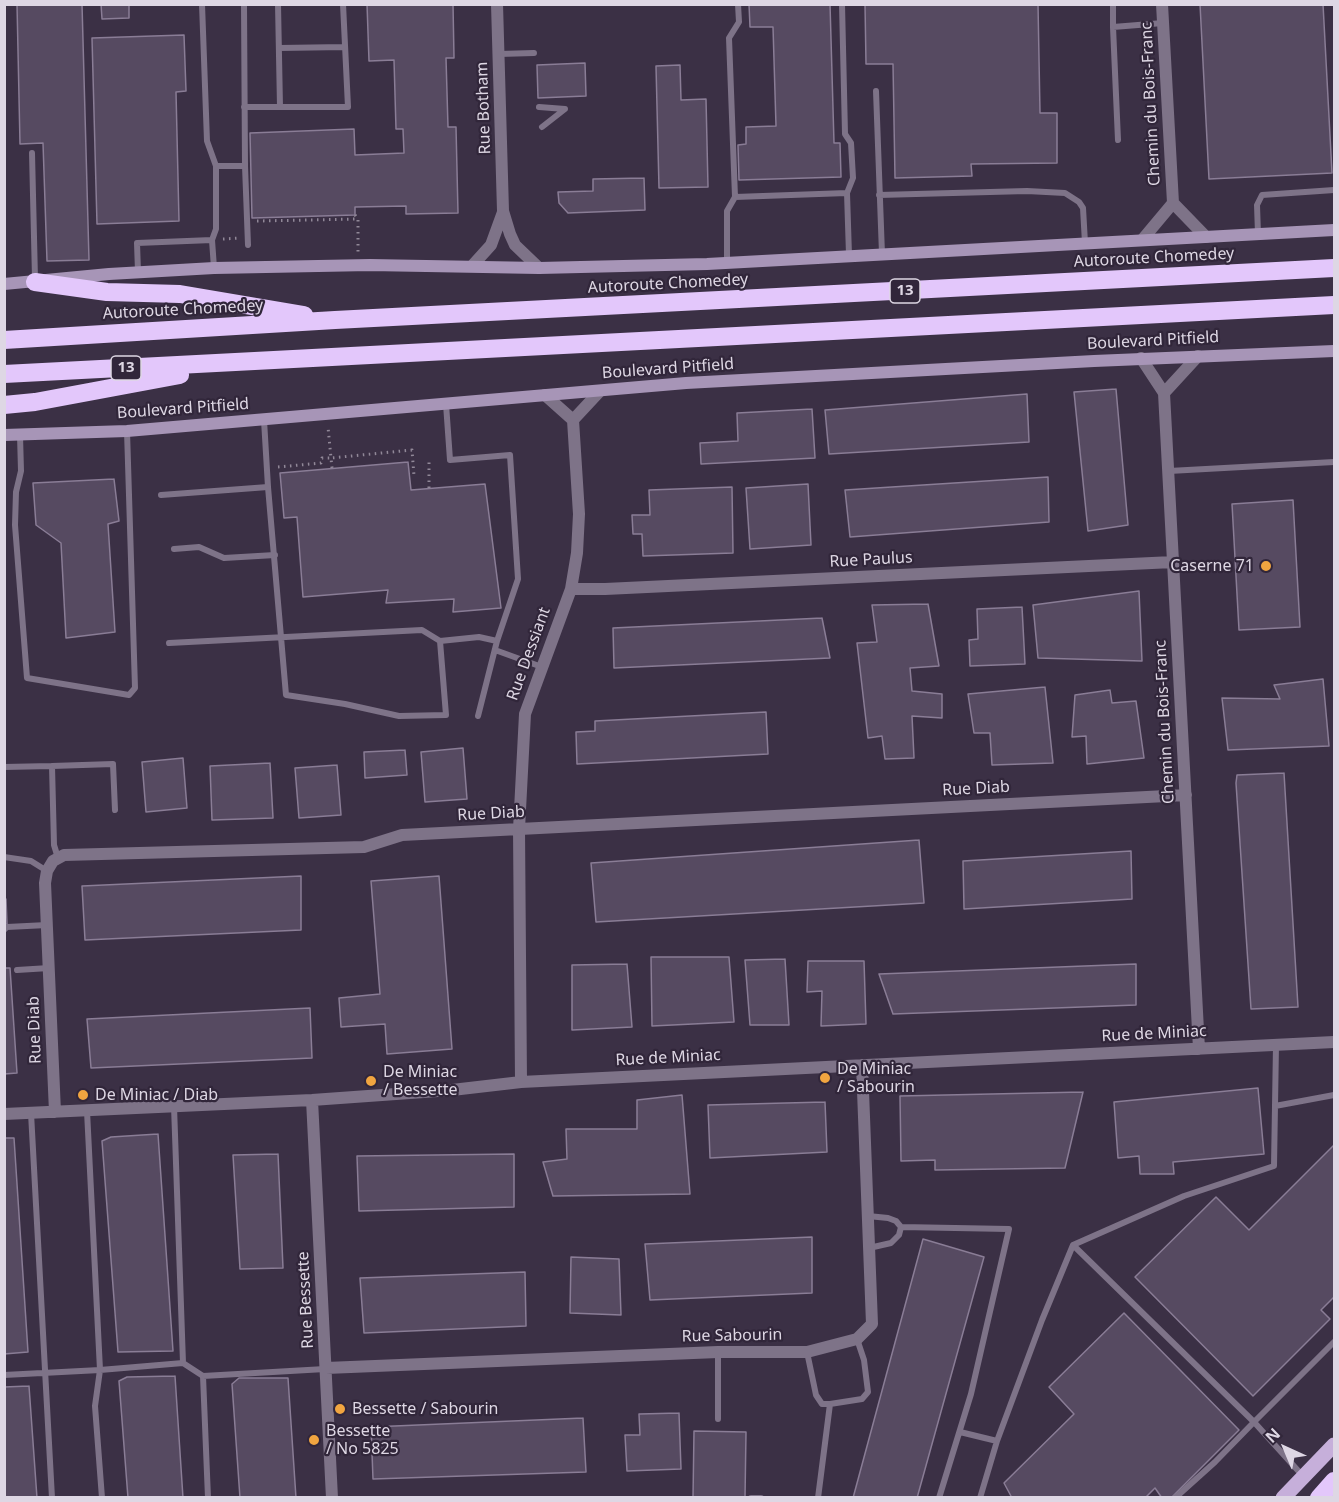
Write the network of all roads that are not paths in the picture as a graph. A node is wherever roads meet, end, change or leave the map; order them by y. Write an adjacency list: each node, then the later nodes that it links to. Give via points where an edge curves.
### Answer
1 (202, 4): 23 (lane, via 207,141)
2 (244, 4): 18 (lane)
3 (278, 4): 13 (lane)
4 (343, 4): 12 (lane)
5 (497, 4): 15 (street, Rue Botham)
6 (738, 4): 28 (lane, via 739,22 729,38)
7 (842, 4): 26 (lane, via 845,134 851,143 853,178)
8 (1113, 4): 11 (lane)
9 (1162, 4): 10 (street, Chemin du Bois-Franc)
10 (1163, 23): 11 (lane); 29 (street, Chemin du Bois-Franc)
11 (1113, 27): 21 (lane)
12 (345, 47): 13 (lane); 19 (lane, via 348,108)
13 (279, 48): 19 (lane)
14 (534, 53): 15 (lane)
15 (498, 54): 30 (street, Rue Botham)
16 (876, 91): 27 (lane)
17 (539, 106): 20 (lane, via 565,109)
18 (244, 107): 19 (lane); 24 (lane)
19 (280, 107)
20 (543, 127)
21 (1118, 140)
22 (32, 153): 46 (lane)
23 (216, 166): 24 (lane); 34 (lane, via 216,229)
24 (245, 166): 37 (lane)
25 (1335, 190): 32 (lane, via 1262,195 1257,205)
26 (847, 193): 28 (lane); 39 (lane)
27 (879, 195): 36 (lane, via 1065,193 1083,208); 38 (lane)
28 (735, 197): 40 (lane, via 727,211)
29 (1173, 202): 33 (street, Chemin du Bois-Franc); 35 (street, Chemin du Bois-Franc)
30 (503, 211): 41 (street, Rue Botham, via 491,245); 43 (street, Rue Botham, via 515,245)
31 (1335, 230): 32 (main road)
32 (1258, 234): 33 (main road)
33 (1206, 237): 35 (main road)
34 (212, 240): 42 (lane); 45 (lane, via 137,243)
35 (1142, 240): 36 (main road)
36 (1085, 243): 38 (main road)
37 (248, 245)
38 (882, 254): 39 (main road)
39 (849, 255): 40 (main road)
40 (728, 262): 43 (main road)
41 (472, 266): 42 (main road); 43 (main road)
42 (214, 268): 45 (main road)
43 (539, 268)
44 (1335, 268): 49 (highway, Autoroute Chomedey / 13)
45 (138, 272): 46 (main road)
46 (35, 282): 47 (main road); 49 (highway, via 107,292 180,294)
47 (4, 284)
48 (1335, 305): 54 (highway, 13)
49 (335, 320): 50 (highway, Autoroute Chomedey / 13)
50 (4, 340)
51 (1335, 351): 52 (main road, Boulevard Pitfield)
52 (1198, 356): 53 (main road, Boulevard Pitfield); 57 (street)
53 (1141, 358): 56 (main road, Boulevard Pitfield); 57 (street)
54 (248, 362): 55 (highway, 13); 60 (highway)
55 (4, 374)
56 (600, 391): 58 (main road, Boulevard Pitfield); 62 (street)
57 (1164, 393): 67 (street, Chemin du Bois-Franc)
58 (545, 395): 59 (main road, Boulevard Pitfield); 62 (street)
59 (447, 404): 61 (main road, Boulevard Pitfield); 76 (lane, via 450,460 510,455 519,573)
60 (4, 405)
61 (264, 420): 63 (main road, Boulevard Pitfield); 68 (lane)
62 (573, 420): 73 (street, Rue Dessiant, via 579,514)
63 (127, 431): 65 (main road, Boulevard Pitfield); 65 (lane, via 135,688 129,695 27,678 15,525)
64 (4, 435): 65 (main road, Boulevard Pitfield)
65 (20, 435)
66 (1335, 462): 67 (lane)
67 (1168, 471): 72 (street, Chemin du Bois-Franc)
68 (268, 486): 69 (lane); 71 (lane)
69 (161, 495)
70 (174, 549): 71 (lane, via 199,547 224,558)
71 (275, 555): 74 (lane)
72 (1173, 561): 73 (street, Rue Paulus); 83 (street, Chemin du Bois-Franc)
73 (571, 588): 79 (street, Rue Dessiant)
74 (282, 638): 75 (lane, via 422,630); 75 (lane, via 286,695 412,717 446,715); 77 (lane)
75 (440, 641): 76 (lane, via 478,637)
76 (497, 641): 78 (lane)
77 (169, 643)
78 (495, 650): 79 (lane); 80 (lane)
79 (542, 667): 85 (street, Rue Dessiant, via 525,714)
80 (478, 716)
81 (52, 766): 82 (lane); 84 (lane, via 113,764); 87 (lane, via 54,845)
82 (4, 767)
83 (1186, 795): 85 (street, Rue Diab); 95 (street, Chemin du Bois-Franc)
84 (115, 810)
85 (519, 830): 87 (street, Rue Diab, via 402,835 363,847); 97 (street, Rue Dessiant)
86 (4, 857): 88 (lane, via 31,861)
87 (59, 858): 88 (street)
88 (47, 871): 89 (street, Rue Diab)
89 (47, 925): 90 (lane); 91 (street, Rue Diab)
90 (4, 930)
91 (48, 968): 92 (lane); 103 (street, Rue Diab)
92 (17, 969)
93 (1335, 1042): 94 (street, Rue de Miniac)
94 (1276, 1045): 95 (street, Rue de Miniac); 100 (lane)
95 (1198, 1049): 96 (street, Rue de Miniac)
96 (862, 1065): 97 (street, Rue de Miniac); 106 (street)
97 (521, 1082): 99 (street, Rue de Miniac)
98 (1335, 1095): 100 (lane)
99 (312, 1100): 101 (street, Rue de Miniac); 115 (street, Rue Bessette)
100 (1275, 1106): 108 (lane, via 1274,1166 1184,1196)
101 (174, 1107): 102 (street, Rue de Miniac); 114 (lane)
102 (87, 1111): 103 (street, Rue de Miniac); 116 (lane)
103 (55, 1112): 104 (street, Rue de Miniac)
104 (31, 1113): 105 (street, Rue de Miniac); 117 (lane)
105 (4, 1114)
106 (868, 1216): 107 (lane, via 888,1218); 109 (street)
107 (901, 1227): 109 (lane, via 891,1243); 123 (lane, via 1009,1229)
108 (1073, 1245): 122 (lane); 124 (lane)
109 (869, 1248): 110 (street, via 872,1324)
110 (857, 1339): 113 (street, Rue Sabourin); 120 (lane, via 868,1392 862,1399)
111 (1335, 1342): 122 (lane)
112 (718, 1352): 113 (street, Rue Sabourin); 115 (street, Rue Sabourin); 121 (lane)
113 (807, 1352): 120 (lane, via 816,1395 822,1404)
114 (183, 1363): 116 (lane); 119 (lane)
115 (326, 1368): 119 (lane); 131 (street, Rue Bessette)
116 (100, 1370): 117 (lane); 129 (lane, via 95,1406)
117 (46, 1372): 118 (lane); 128 (lane)
118 (4, 1374)
119 (203, 1376): 130 (lane)
120 (830, 1404): 134 (lane)
121 (718, 1419)
122 (1254, 1422): 126 (lane); 137 (lane)
123 (960, 1432): 124 (lane); 135 (lane)
124 (997, 1441): 136 (lane)
125 (1335, 1445): 126 (main road)
126 (1303, 1477): 138 (main road)
127 (1335, 1481): 139 (highway)
128 (51, 1497)
129 (102, 1497)
130 (208, 1497)
131 (332, 1497)
132 (752, 1497): 133 (lane)
133 (761, 1497)
134 (819, 1497)
135 (939, 1497)
136 (980, 1497)
137 (1175, 1497)
138 (1282, 1497)
139 (1319, 1497)

